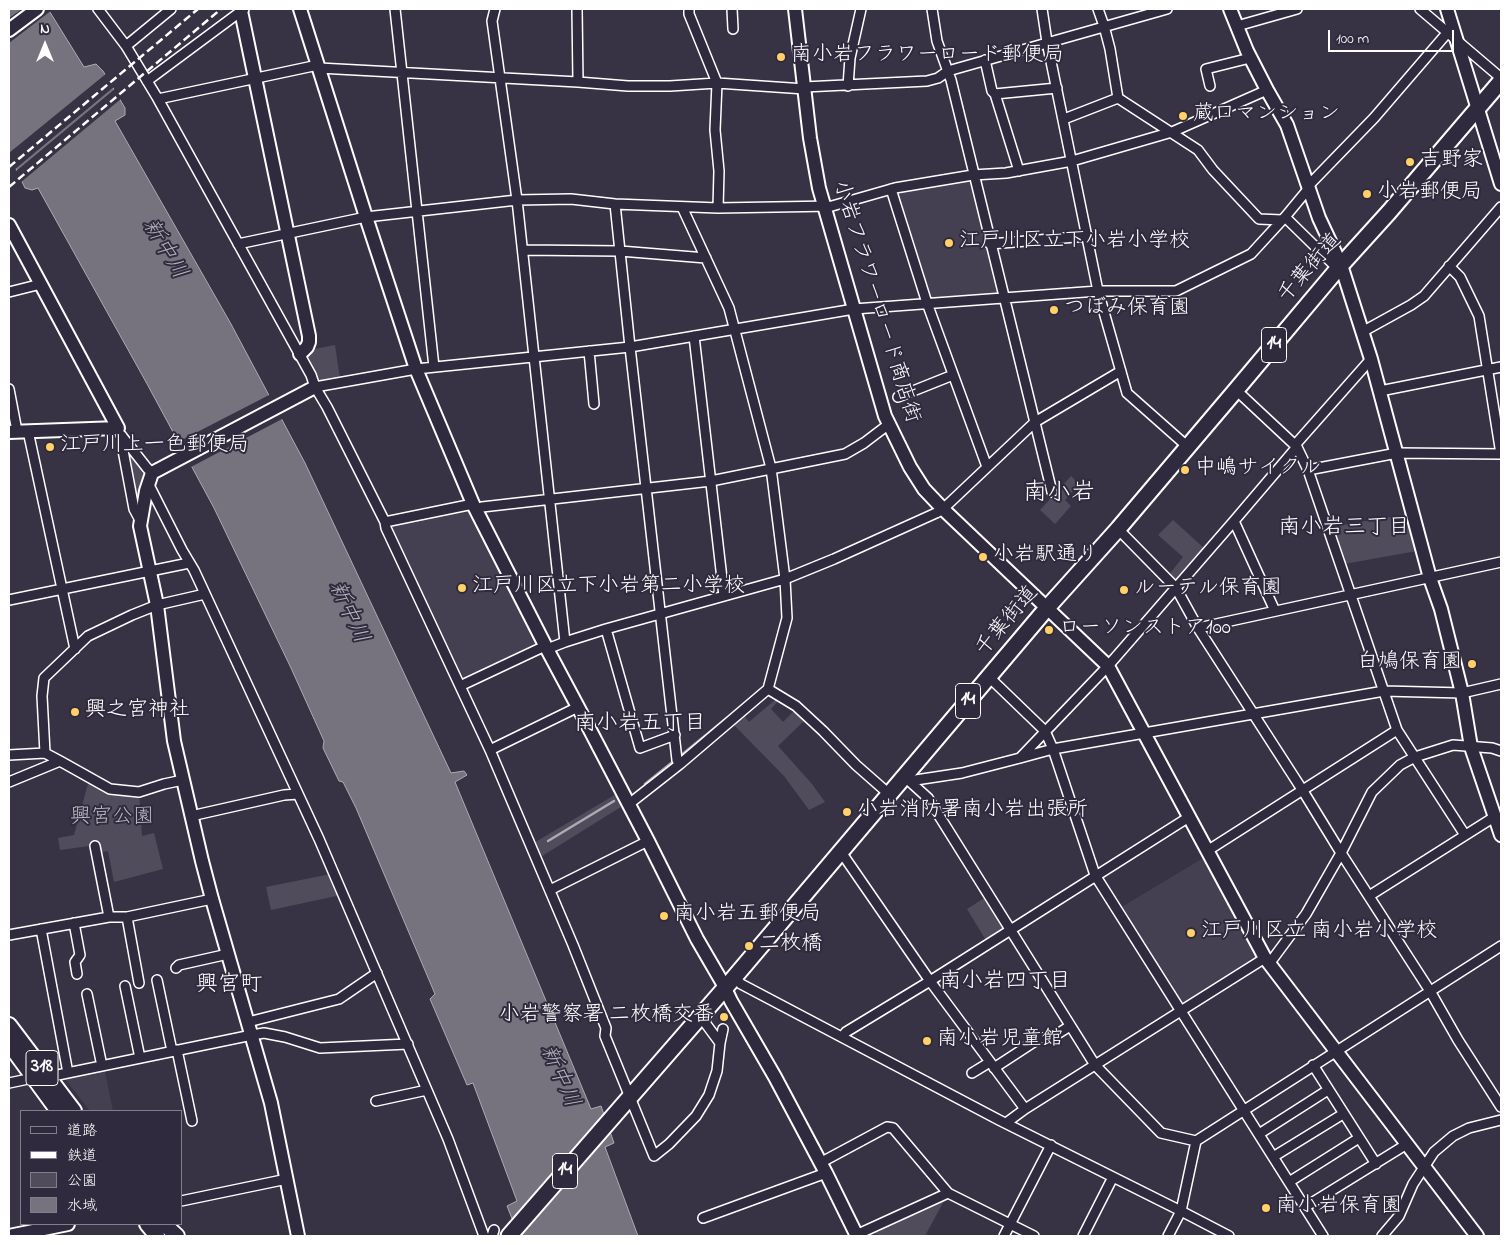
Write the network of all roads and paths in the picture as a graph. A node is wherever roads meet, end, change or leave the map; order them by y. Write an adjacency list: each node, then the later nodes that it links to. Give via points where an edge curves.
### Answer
1 (37, 9): 24 (street)
2 (98, 9): 27 (street)
3 (171, 9): 27 (street)
4 (300, 9): 30 (street)
5 (395, 9): 32 (street)
6 (495, 9): 33 (street, via 492,21)
7 (577, 9): 37 (street)
8 (689, 9): 38 (street)
9 (732, 9): 23 (street)
10 (795, 9): 41 (street, 小岩フラワーロード商店街)
11 (861, 9): 39 (street, via 850,58)
12 (932, 9): 31 (street, via 937,41)
13 (1042, 9): 26 (street)
14 (1098, 9): 21 (street)
15 (1167, 9): 21 (street)
16 (1230, 9): 22 (street)
17 (1297, 9): 22 (street)
18 (1420, 9): 25 (street)
19 (1447, 9): 25 (street)
20 (243, 10): 34 (street); 35 (street)
21 (1104, 26): 26 (street); 45 (street)
22 (1237, 26): 28 (street)
23 (733, 29)
24 (9, 30)
25 (1453, 36): 36 (street); 47 (street); 54 (street)
26 (1047, 42): 29 (street); 42 (street)
27 (126, 46): 35 (street)
28 (1250, 58): 40 (street, via 1206,69); 43 (street)
29 (985, 60): 31 (street); 44 (street)
30 (319, 67): 32 (street); 34 (street); 63 (street)
31 (948, 71): 39 (street, via 927,81); 52 (street)
32 (402, 72): 33 (street); 62 (street)
33 (500, 78): 37 (street); 56 (street)
34 (256, 79): 46 (street); 66 (street)
35 (147, 81): 46 (street)
36 (1501, 81): 47 (highway, 千葉街道 / 14)
37 (578, 82): 38 (street, via 628,86)
38 (717, 83): 41 (street); 61 (street)
39 (848, 86): 41 (street)
40 (1210, 86)
41 (805, 88): 58 (street, 小岩フラワーロード商店街, via 816,174)
42 (1057, 88): 44 (street); 48 (street)
43 (1267, 90): 49 (street); 54 (street, via 1287,124)
44 (995, 94): 51 (street)
45 (1118, 98): 48 (street); 49 (street)
46 (158, 99): 68 (street)
47 (1478, 108): 53 (street); 74 (highway, 千葉街道 / 14)
48 (1064, 120): 50 (street)
49 (1172, 132): 50 (street); 64 (street, via 1198,150 1259,219)
50 (1072, 160): 51 (street); 67 (street)
51 (1019, 171): 52 (street)
52 (973, 175): 55 (street); 69 (street)
53 (1501, 184)
54 (1309, 186): 64 (street); 74 (street, via 1319,218)
55 (891, 190): 58 (street); 80 (street)
56 (517, 200): 57 (street, via 571,199); 62 (street); 71 (street)
57 (615, 204): 59 (street); 72 (street)
58 (824, 206): 61 (street); 81 (street, 小岩フラワーロード商店街)
59 (682, 207): 61 (street); 73 (street)
60 (1501, 207): 75 (street)
61 (718, 208)
62 (418, 212): 63 (street); 90 (street)
63 (366, 217): 66 (street); 92 (street)
64 (1284, 219): 74 (street, via 1332,263); 77 (street, via 1247,257 1176,291)
65 (9, 225): 70 (street)
66 (287, 233): 68 (street); 87 (street, via 310,342)
67 (1088, 236): 69 (street); 77 (street)
68 (238, 244): 87 (street)
69 (990, 244): 79 (street)
70 (13, 246): 76 (street)
71 (522, 250): 72 (street); 88 (street)
72 (620, 251): 73 (street); 85 (street)
73 (706, 258): 82 (street)
74 (1341, 265): 83 (street); 98 (highway, 千葉街道 / 14)
75 (1449, 266): 83 (street, via 1424,296); 93 (street, via 1460,277 1479,316)
76 (42, 284): 78 (street); 105 (street)
77 (1098, 291): 79 (street); 94 (street)
78 (9, 292)
79 (1004, 297): 80 (street); 102 (street)
80 (927, 303): 81 (street); 95 (street)
81 (854, 309): 82 (street); 103 (street, 小岩フラワーロード商店街)
82 (734, 328): 84 (street); 111 (street)
83 (1362, 332): 89 (street)
84 (694, 336): 85 (street); 114 (street)
85 (630, 347): 86 (street); 115 (street)
86 (589, 351): 88 (street); 101 (street)
87 (300, 354): 96 (street)
88 (534, 356): 90 (street); 117 (street)
89 (1371, 359): 99 (street); 106 (street)
90 (434, 367): 92 (street)
91 (1501, 367): 93 (street)
92 (416, 369): 96 (street); 118 (street)
93 (1487, 370): 99 (street); 109 (street)
94 (1121, 371): 102 (street); 107 (street, via 1127,393)
95 (953, 375): 100 (street); 110 (street)
96 (315, 387): 113 (street); 122 (street)
97 (9, 389): 104 (street)
98 (1236, 390): 106 (street); 107 (highway, 千葉街道 / 14)
99 (1380, 392): 108 (street)
100 (898, 397)
101 (594, 404)
102 (1035, 422): 110 (street); 116 (street)
103 (889, 424): 111 (street, via 845,454); 119 (street, 小岩フラワーロード商店街, via 920,483)
104 (18, 431): 105 (street); 129 (street)
105 (120, 432): 113 (street); 121 (street, via 134,509)
106 (1296, 446): 112 (street); 120 (street)
107 (1188, 447): 123 (highway, 千葉街道 / 14)
108 (1397, 453): 109 (street); 112 (street); 127 (street)
109 (1501, 454)
110 (987, 467): 119 (street)
111 (772, 468): 114 (street); 128 (street)
112 (1308, 470): 132 (street)
113 (154, 474): 121 (street); 125 (street)
114 (711, 481): 115 (street); 133 (street)
115 (646, 488): 117 (street); 138 (street)
116 (1052, 492)
117 (550, 499): 118 (street); 141 (street)
118 (474, 507): 122 (street); 142 (street)
119 (943, 509): 128 (street); 136 (street, 小岩フラワーロード商店街)
120 (1234, 521): 130 (street); 137 (street)
121 (141, 522): 126 (street)
122 (385, 522): 147 (street)
123 (1118, 529): 130 (street); 136 (highway, 千葉街道 / 14)
124 (1501, 562): 127 (street)
125 (189, 563): 126 (street); 131 (street)
126 (150, 571): 129 (street); 135 (street)
127 (1430, 578): 132 (street); 150 (street)
128 (785, 579): 133 (street); 148 (street, via 787,618)
129 (62, 588): 134 (street); 143 (street)
130 (1176, 588): 139 (street); 144 (street)
131 (205, 594): 135 (street); 171 (street)
132 (1352, 595): 137 (street); 149 (street)
133 (724, 596): 138 (street)
134 (9, 600)
135 (157, 606): 143 (street, via 88,636); 168 (street, via 174,741)
136 (1047, 608): 144 (street, 小岩フラワーロード商店街); 145 (highway, 千葉街道 / 14)
137 (1275, 611): 139 (street)
138 (662, 614): 140 (street); 156 (street)
139 (1198, 628): 152 (street)
140 (606, 629): 141 (street); 156 (street, via 640,748)
141 (565, 642): 142 (street)
142 (546, 648): 147 (street); 151 (street)
143 (75, 649): 161 (street, via 44,678)
144 (1108, 666): 154 (street); 155 (street, 小岩フラワーロード商店街)
145 (989, 677): 154 (street); 167 (highway, 千葉街道 / 14)
146 (1501, 684): 150 (street)
147 (460, 686): 159 (street)
148 (768, 690): 166 (street); 172 (street, via 796,706)
149 (1384, 691): 150 (street); 152 (street); 153 (street)
150 (1462, 693): 157 (street)
151 (578, 707): 159 (street); 173 (street)
152 (1254, 714): 155 (street); 170 (street)
153 (1397, 730): 163 (street); 170 (street)
154 (1045, 731): 158 (street); 164 (street)
155 (1144, 734): 158 (street); 175 (street, 小岩フラワーロード商店街)
156 (675, 735): 166 (street)
157 (1471, 746): 160 (street); 163 (street, via 1453,745); 176 (street)
158 (1053, 749): 164 (street); 184 (street)
159 (490, 750): 185 (street)
160 (1501, 751)
161 (45, 753): 162 (street); 165 (street)
162 (9, 755)
163 (1415, 757): 177 (street); 183 (street, via 1400,765 1372,792)
164 (1020, 758): 167 (street, via 962,773)
165 (60, 761): 168 (street, via 110,789 139,792); 169 (street)
166 (680, 764): 173 (street)
167 (907, 779): 172 (highway, 千葉街道 / 14); 192 (street, via 928,798)
168 (183, 780): 174 (street)
169 (9, 782)
170 (1303, 791): 181 (street); 183 (street)
171 (298, 794): 174 (street); 198 (street)
172 (890, 794): 182 (highway, 千葉街道 / 14)
173 (629, 804): 179 (street)
174 (191, 816): 187 (street)
175 (1189, 817): 181 (street, 小岩フラワーロード商店街); 184 (street)
176 (1499, 820): 177 (street, via 1491,819); 178 (street)
177 (1465, 835): 186 (street)
178 (1501, 835)
179 (648, 841): 185 (street); 203 (street, via 697,939)
180 (95, 846): 188 (street)
181 (1207, 851): 196 (street, 小岩フラワーロード商店街)
182 (841, 852): 201 (street); 203 (highway, 千葉街道 / 14)
183 (1341, 853): 186 (street); 196 (street, via 1306,914)
184 (1095, 875): 192 (street); 207 (street)
185 (550, 890): 233 (street, via 606,1028 605,1036)
186 (1368, 896): 205 (street)
187 (212, 898): 189 (street); 195 (street)
188 (109, 917): 189 (street); 190 (street)
189 (127, 917): 202 (street)
190 (74, 923): 191 (street); 199 (street, via 80,955 75,962)
191 (41, 929): 193 (street); 226 (street)
192 (1010, 930): 201 (street); 211 (street)
193 (9, 936)
194 (1501, 946): 205 (street)
195 (228, 954): 197 (street); 209 (street)
196 (1267, 961): 207 (street); 218 (street, 小岩フラワーロード商店街)
197 (176, 968)
198 (377, 973): 209 (street, via 339,999); 217 (street)
199 (77, 974)
200 (157, 980): 219 (street)
201 (930, 981): 214 (street); 221 (street)
202 (139, 983)
203 (729, 983): 208 (highway, 千葉街道 / 14); 214 (street, via 741,984); 251 (street, via 730,1001)
204 (125, 986): 220 (street)
205 (1430, 991): 218 (street); 234 (street)
206 (87, 994): 224 (street)
207 (1182, 1011): 222 (street); 238 (street)
208 (703, 1013): 215 (street, via 706,1024); 233 (highway, 千葉街道 / 14)
209 (248, 1022): 213 (street)
210 (9, 1025): 227 (main road, 318)
211 (1070, 1026): 221 (street, via 1051,1038 1040,1038); 222 (street)
212 (723, 1029): 215 (street)
213 (252, 1035): 217 (street, via 286,1037 320,1048); 219 (street); 253 (street)
214 (842, 1037): 242 (street)
215 (720, 1043): 233 (street, via 717,1071 709,1095 696,1116 654,1156)
216 (9, 1044): 228 (main road, 318)
217 (408, 1044): 230 (street)
218 (1336, 1050): 223 (street); 246 (street, 小岩フラワーロード商店街)
219 (174, 1051): 220 (street); 241 (street)
220 (140, 1058): 224 (street)
221 (992, 1065): 225 (street); 235 (street)
222 (1095, 1065): 235 (street); 245 (street, via 1161,1133)
223 (1313, 1065): 231 (street); 238 (street)
224 (102, 1066): 226 (street)
225 (972, 1072)
226 (68, 1073): 227 (street)
227 (48, 1077): 237 (main road, 318)
228 (33, 1078): 229 (street); 236 (main road, 318)
229 (9, 1083)
230 (428, 1090): 232 (street); 270 (street)
231 (1328, 1090): 239 (street); 243 (street)
232 (376, 1101)
233 (626, 1102): 271 (highway, 千葉街道 / 14)
234 (1501, 1107)
235 (1024, 1109): 242 (street)
236 (57, 1110)
237 (73, 1110)
238 (1243, 1110): 243 (street); 245 (street)
239 (1343, 1114): 244 (street); 248 (street)
240 (1501, 1120): 250 (street, via 1469,1128 1453,1136 1434,1152)
241 (192, 1121)
242 (1006, 1123): 247 (street)
243 (1259, 1134): 248 (street)
244 (1359, 1138): 249 (street); 254 (street)
245 (1196, 1140): 258 (street)
246 (1407, 1144): 249 (street); 250 (street, 小岩フラワーロード商店街)
247 (1052, 1145): 252 (street); 260 (street)
248 (1273, 1157): 254 (street)
249 (1376, 1164): 257 (street)
250 (1424, 1167): 279 (street, via 1399,1216); 280 (street, 小岩フラワーロード商店街)
251 (823, 1168): 255 (street, via 888,1127 893,1128); 259 (street); 272 (street)
252 (1113, 1177): 258 (street); 275 (street)
253 (287, 1179): 256 (street); 269 (street)
254 (1289, 1182): 257 (street)
255 (948, 1193): 260 (street); 272 (street)
256 (182, 1201)
257 (1305, 1207): 278 (street)
258 (1181, 1211): 276 (street); 277 (street)
259 (703, 1218)
260 (1010, 1224): 273 (street); 274 (street)
261 (63, 1225): 265 (street)
262 (146, 1225): 266 (main road)
263 (160, 1225): 267 (main road)
264 (165, 1225): 268 (main road)
265 (9, 1236)
266 (157, 1236)
267 (169, 1236)
268 (177, 1236)
269 (298, 1236)
270 (484, 1236)
271 (509, 1236)
272 (859, 1236)
273 (1004, 1236)
274 (1034, 1236)
275 (1084, 1236)
276 (1168, 1236)
277 (1230, 1236)
278 (1323, 1236)
279 (1382, 1236)
280 (1477, 1236)

